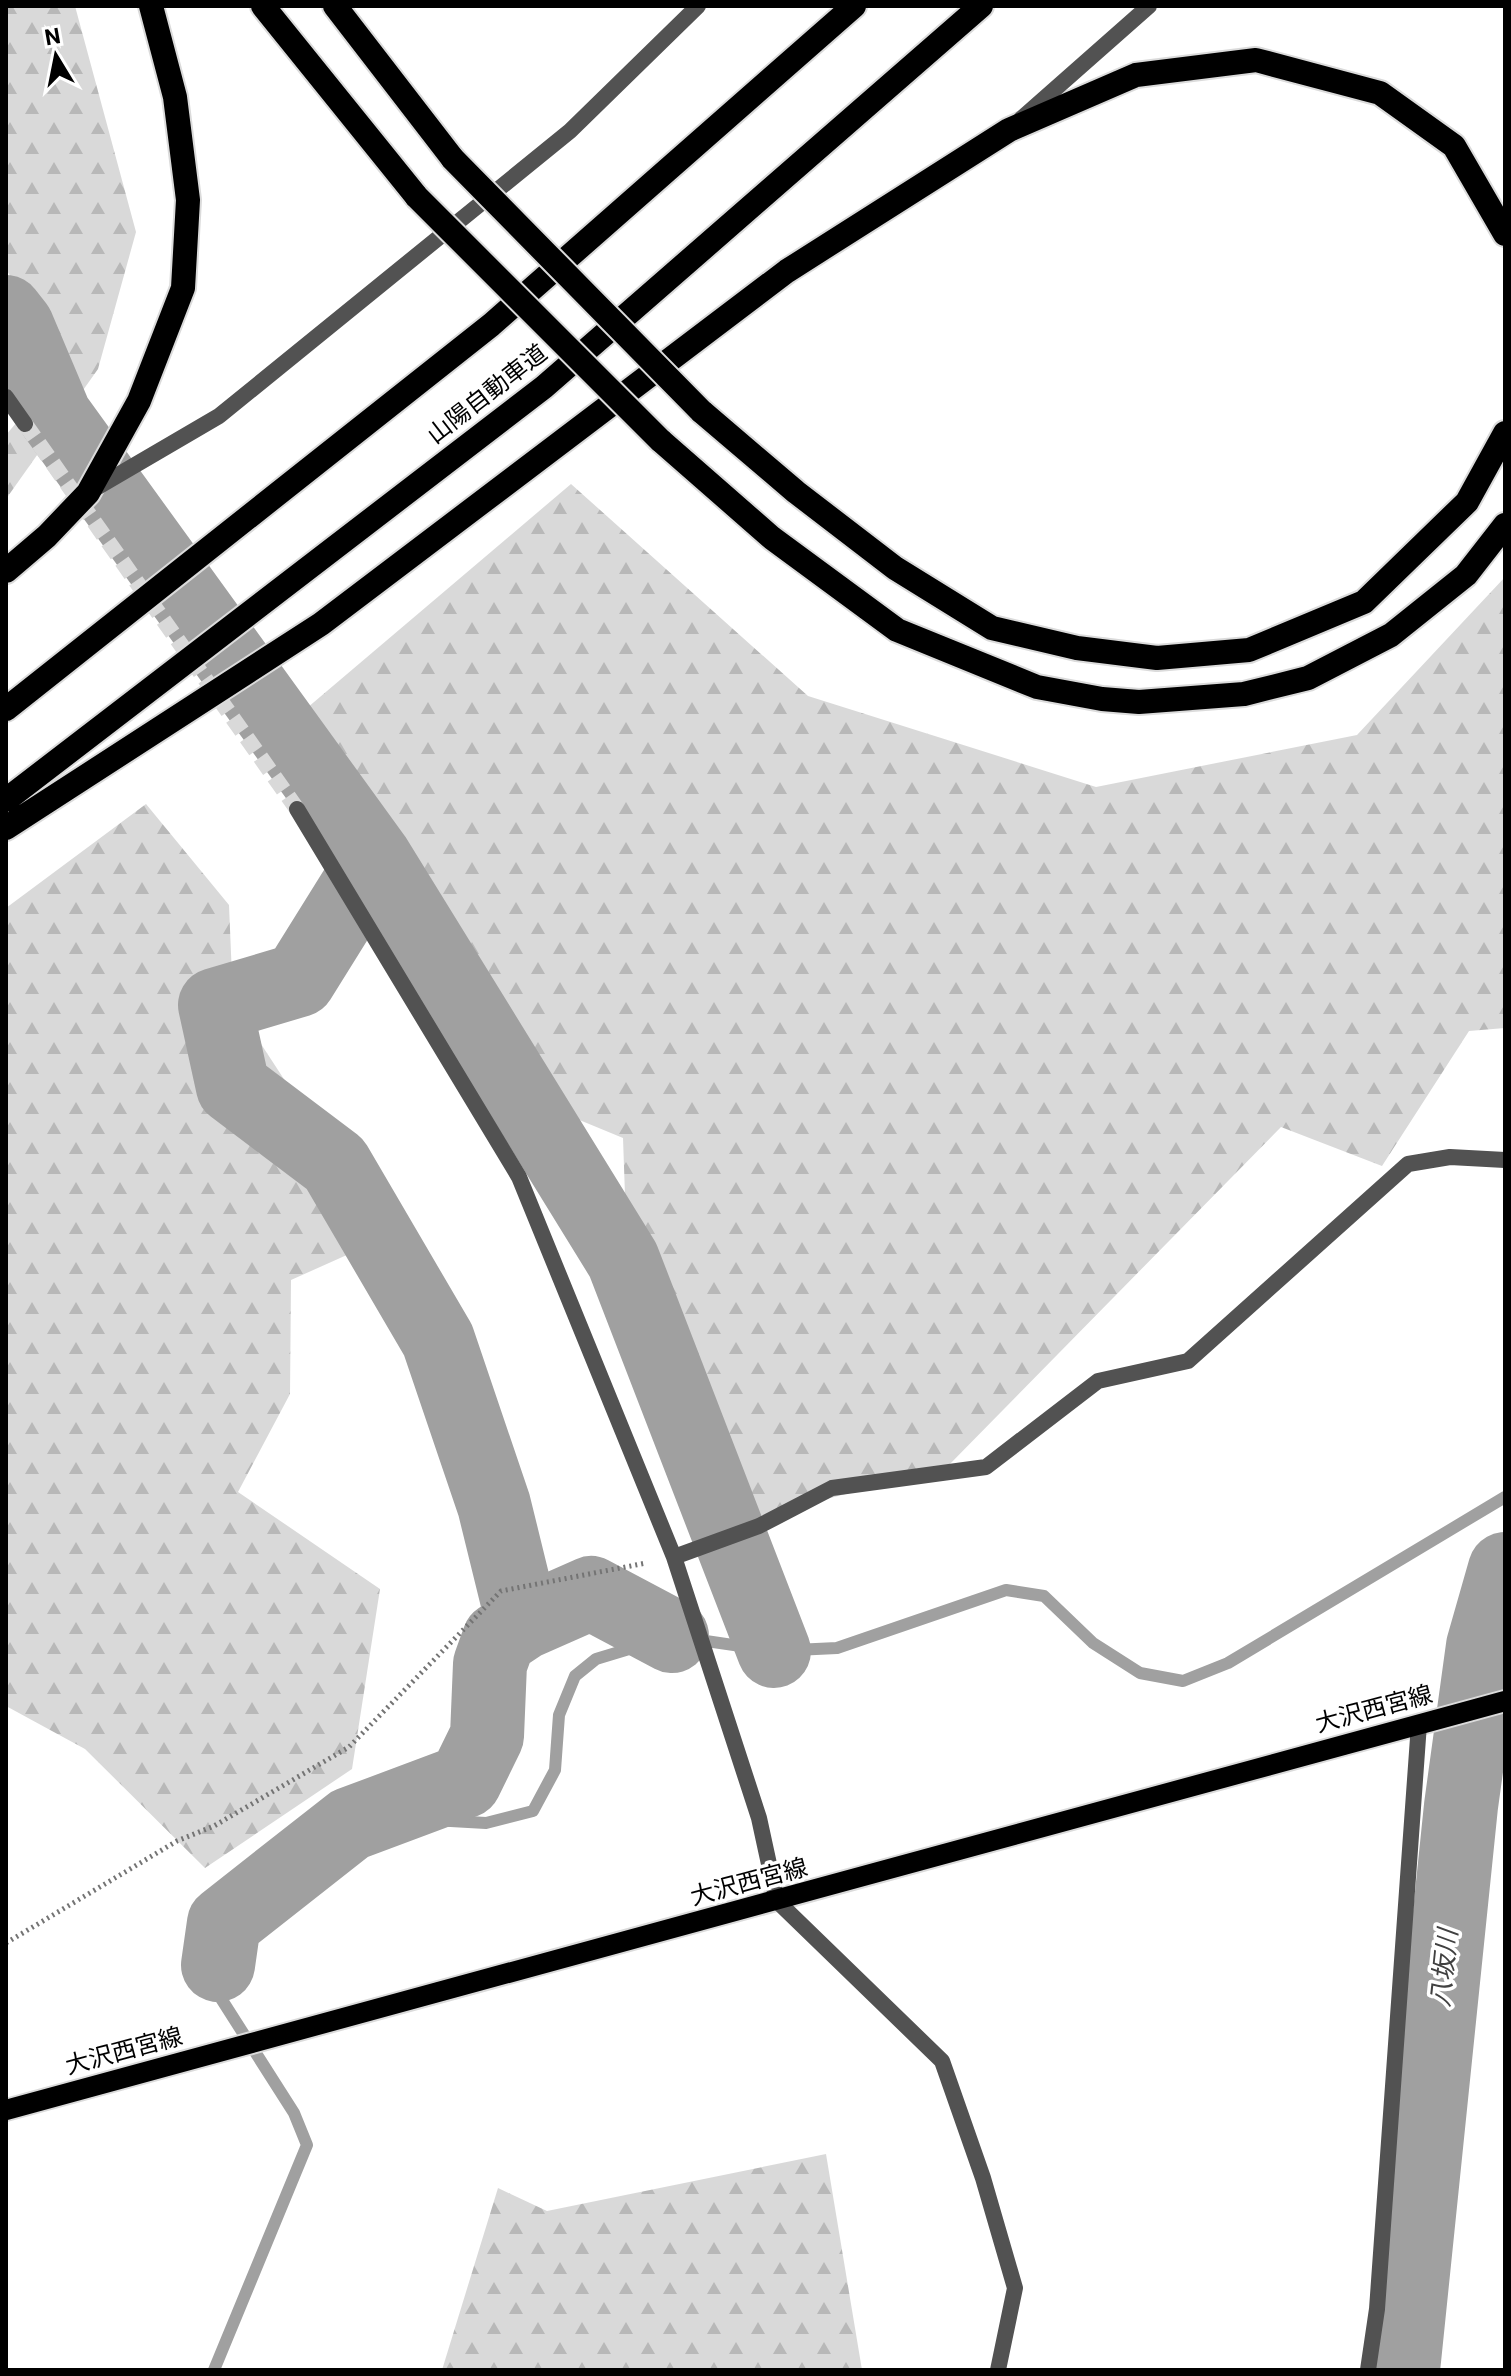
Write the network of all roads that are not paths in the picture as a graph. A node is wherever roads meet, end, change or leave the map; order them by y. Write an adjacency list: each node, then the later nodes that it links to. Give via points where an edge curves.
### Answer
1 (151, 6): 13 (highway, via 175,97 188,200 183,288 139,401)
2 (263, 6): 14 (highway, bridge, via 417,197 660,440 772,538 897,630 1037,687 1102,699 1139,702 1244,694 1308,678 1391,635 1466,575)
3 (335, 6): 12 (highway, bridge, via 453,159 701,411 895,568 992,628 1077,648 1157,658 1249,650 1364,602 1467,502)
4 (698, 6): 13 (street, via 570,131 219,416)
5 (854, 6): 16 (highway, via 491,325)
6 (981, 6): 17 (highway, 山陽自動車道, via 544,387)
7 (1149, 6): 8 (street)
8 (1009, 130): 9 (highway, via 1136,75 1256,60 1380,93 1454,146); 19 (highway, via 787,271 321,624)
9 (1505, 234)
10 (6, 397): 11 (street)
11 (25, 424)
12 (1505, 433)
13 (88, 493): 15 (highway)
14 (1505, 525)
15 (6, 571)
16 (6, 709)
17 (6, 800)
18 (297, 809): 21 (street, via 519,1177)
19 (6, 828)
20 (1505, 1160): 21 (street, via 1450,1157 1408,1164 1188,1361 1098,1381 986,1467 832,1488 759,1526)
21 (674, 1557): 24 (street, via 759,1818)
22 (1505, 1701): 23 (main road, 大沢西宮線)
23 (1419, 1724): 24 (main road, 大沢西宮線); 27 (street, via 1377,2309)
24 (777, 1901): 25 (main road, 大沢西宮線); 26 (street, via 942,2061 1015,2288)
25 (6, 2110)
26 (998, 2370)
27 (1368, 2370)

